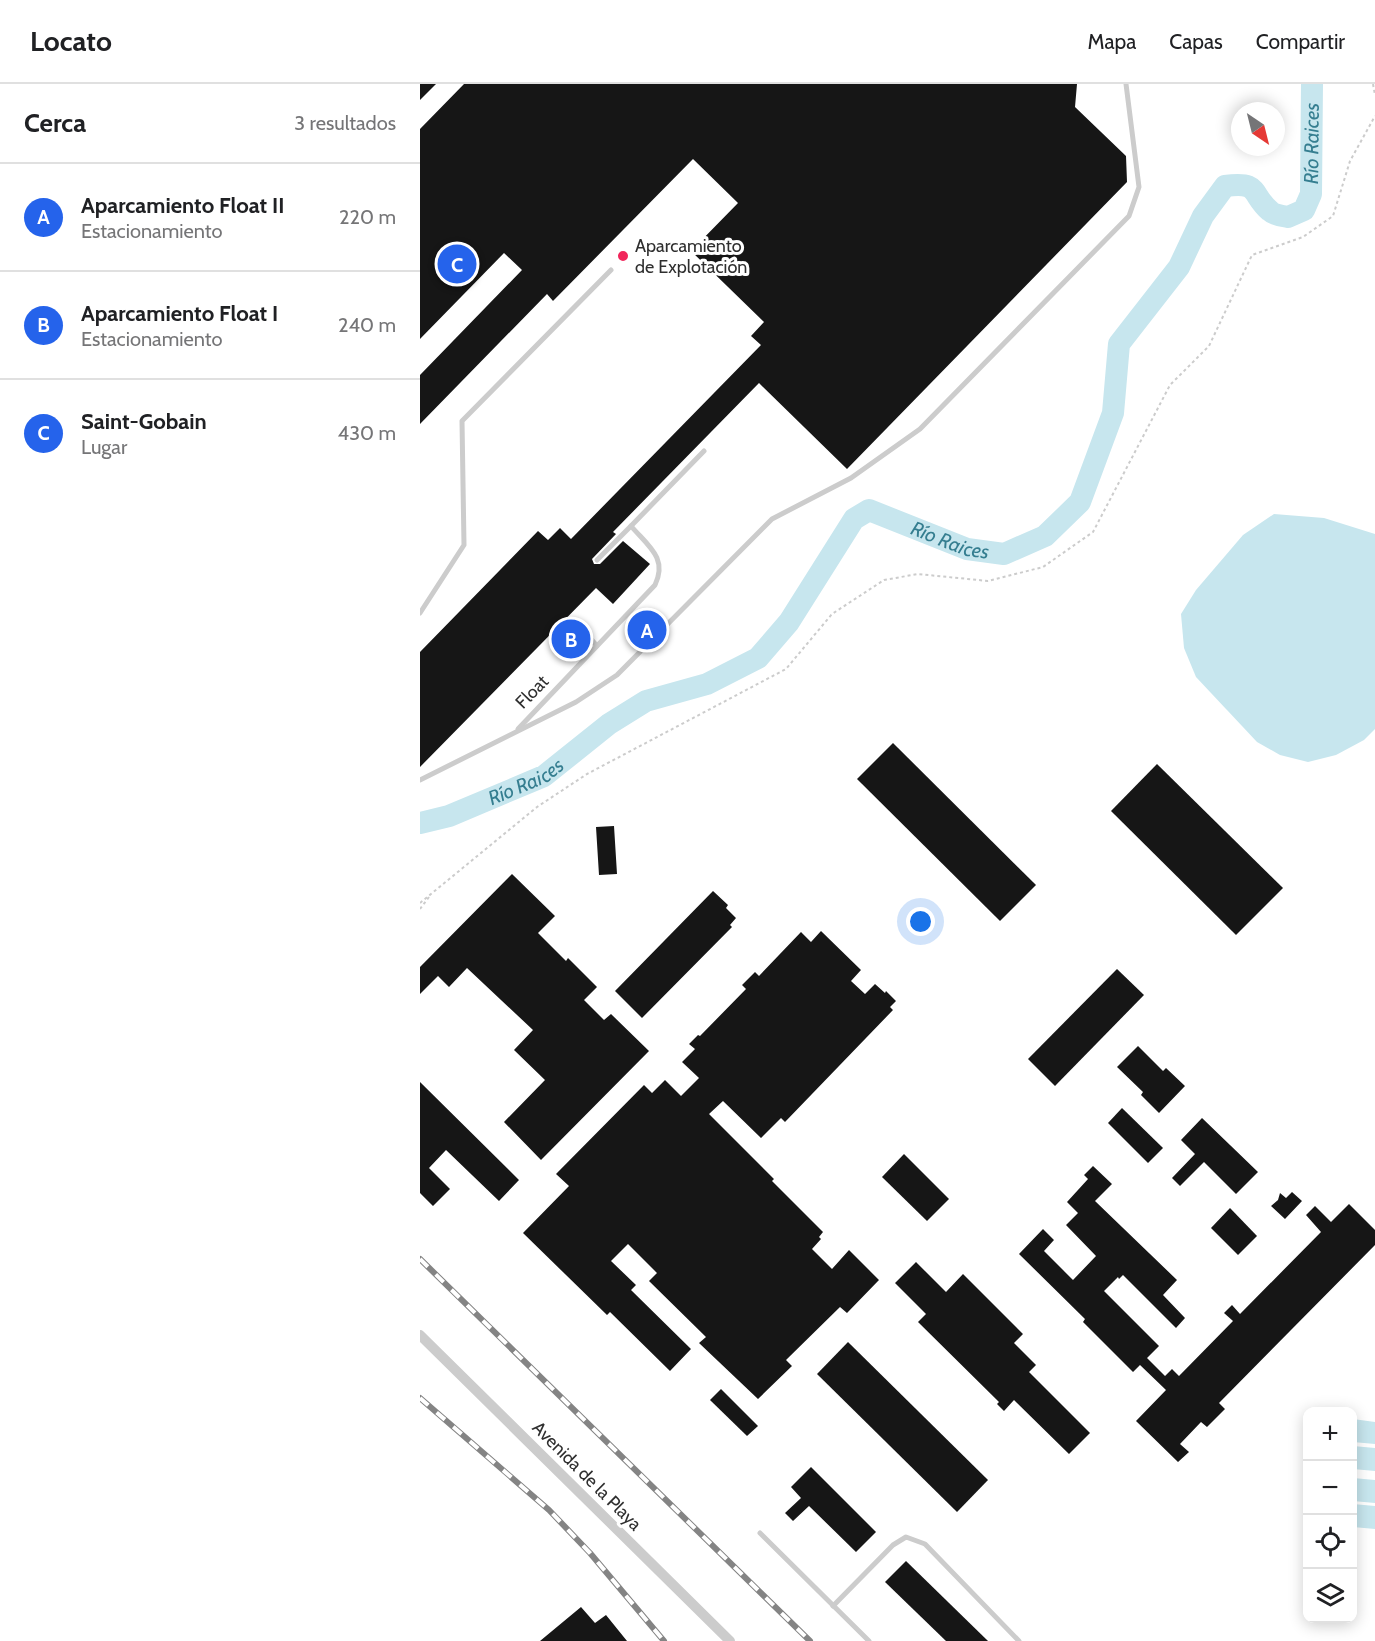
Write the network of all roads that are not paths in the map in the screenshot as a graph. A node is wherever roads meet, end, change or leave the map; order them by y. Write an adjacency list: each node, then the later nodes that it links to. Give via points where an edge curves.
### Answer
1 (1126, 84): 9 (lane, via 1139,187 1129,216 920,429 851,478 772,519 617,675 576,702)
2 (611, 270): 6 (lane, via 462,421 464,546)
3 (704, 452): 4 (lane)
4 (631, 526): 5 (lane); 8 (lane, Float, via 658,557 660,573 655,585)
5 (597, 560)
6 (420, 613)
7 (582, 629): 8 (lane)
8 (597, 646): 9 (lane, Float)
9 (514, 733): 10 (lane)
10 (420, 780)
11 (420, 1335): 14 (street, Avenida de la Playa)
12 (760, 1533): 13 (lane)
13 (833, 1606): 15 (lane); 16 (lane, via 893,1545 906,1538 925,1544)
14 (730, 1641)
15 (869, 1641)
16 (1019, 1641)

